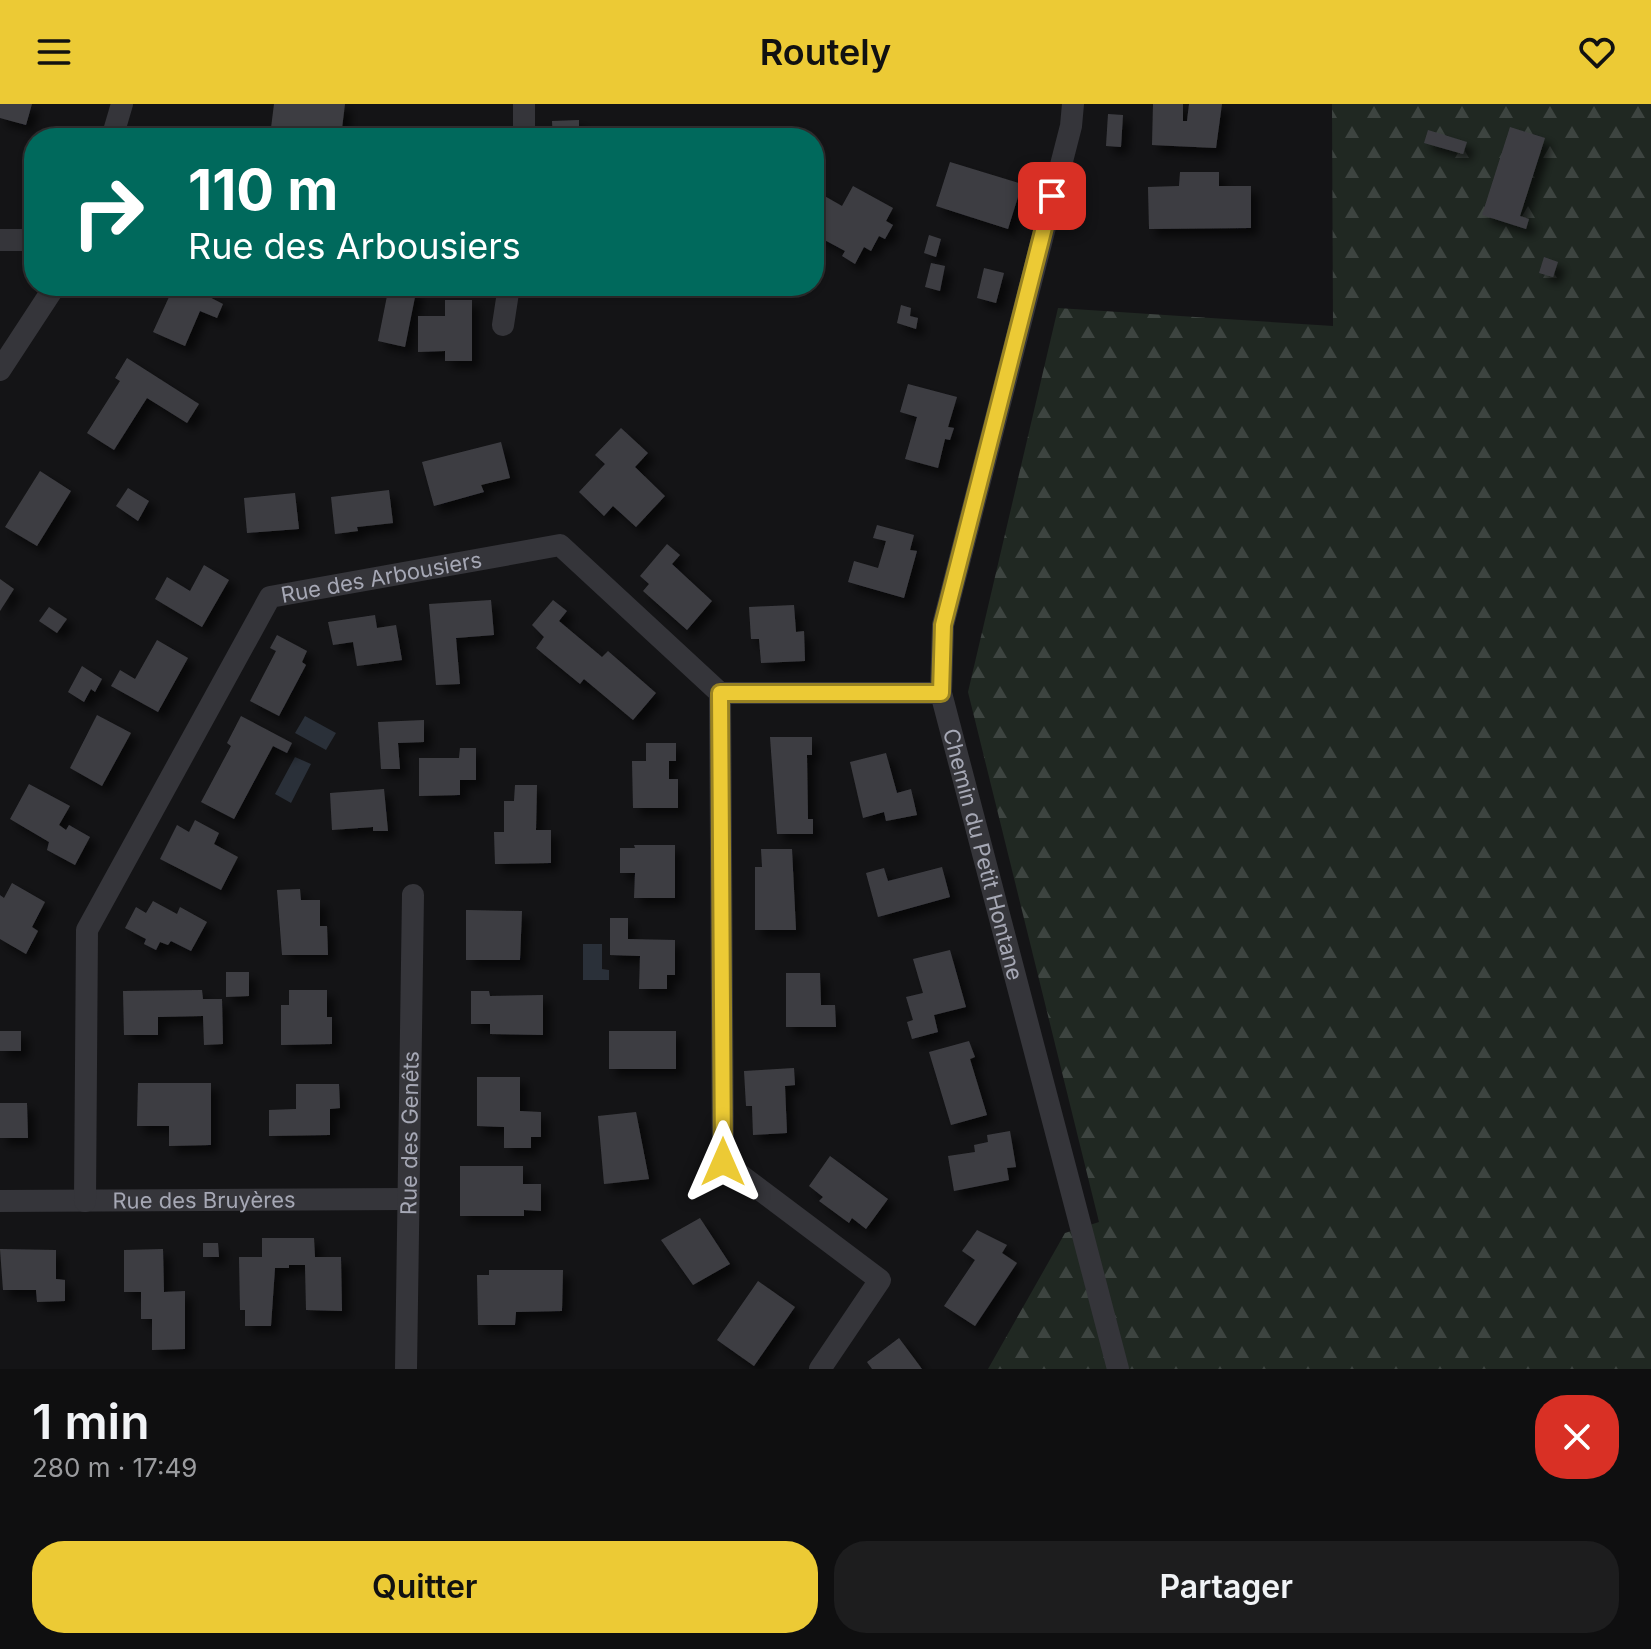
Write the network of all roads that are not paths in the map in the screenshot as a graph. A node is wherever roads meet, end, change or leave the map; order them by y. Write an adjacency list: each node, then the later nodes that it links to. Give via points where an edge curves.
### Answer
1 (122, 104): 4 (street)
2 (524, 104): 5 (street)
3 (1073, 104): 13 (street, Chemin du Petit Hontane, via 943,625)
4 (115, 128)
5 (524, 128)
6 (0, 240): 7 (street)
7 (24, 240)
8 (48, 296): 11 (street)
9 (507, 296): 10 (street)
10 (503, 325)
11 (0, 370)
12 (720, 693): 13 (street); 17 (street, Rue des Arbousiers, via 560,545 270,597 87,930); 19 (street, via 723,1162 880,1280)
13 (941, 693): 20 (street, Chemin du Petit Hontane)
14 (413, 895): 15 (street, Rue des Genêts)
15 (406, 1199): 17 (street, Rue des Bruyères); 18 (street, Rue des Genêts)
16 (0, 1201): 17 (street, Rue des Bruyères)
17 (85, 1201)
18 (406, 1369)
19 (820, 1369)
20 (1118, 1369)

